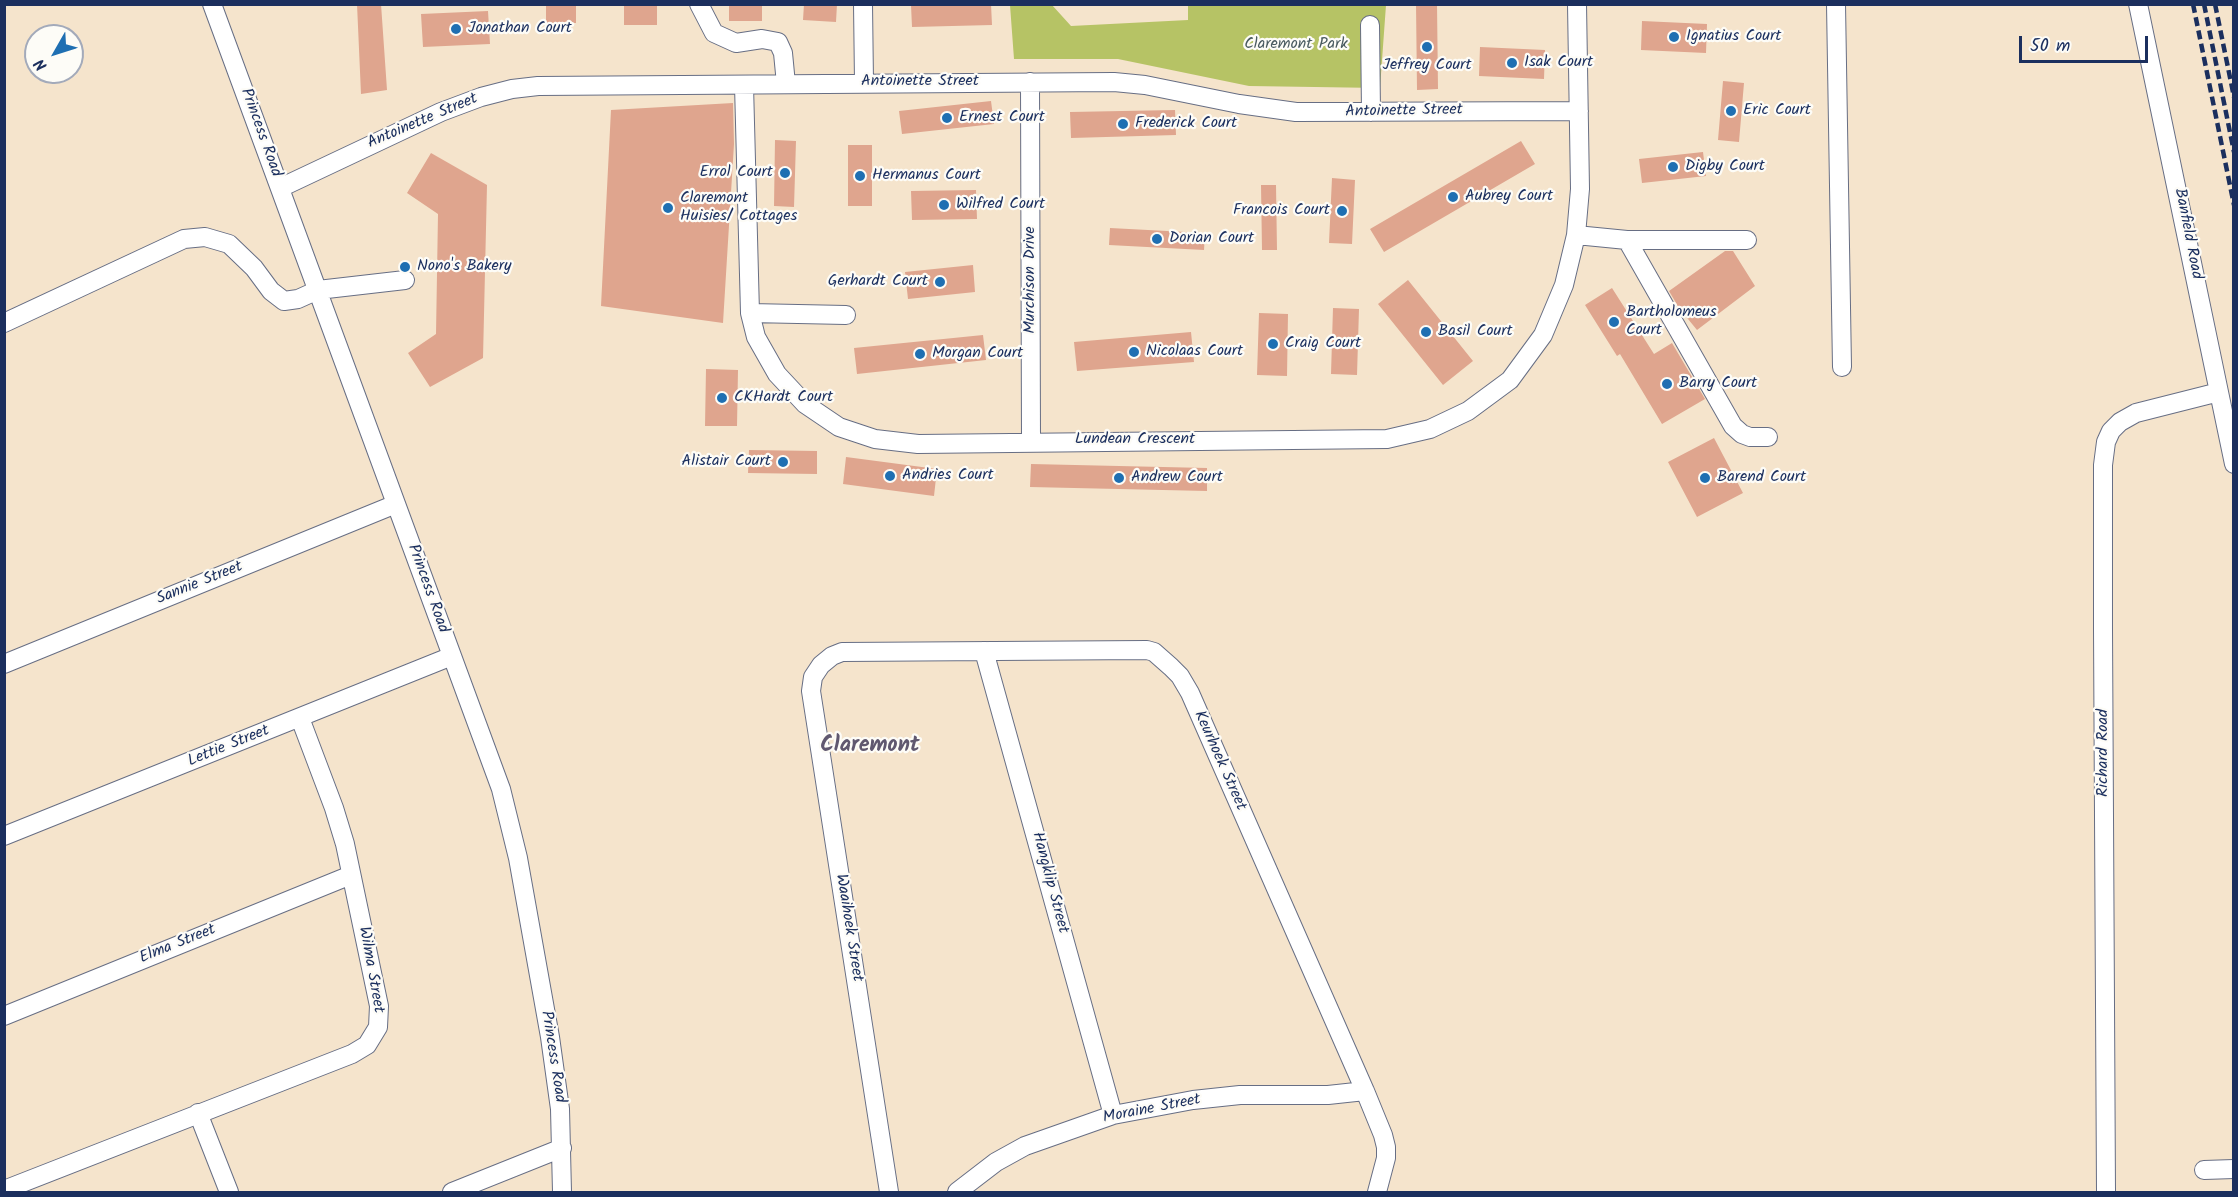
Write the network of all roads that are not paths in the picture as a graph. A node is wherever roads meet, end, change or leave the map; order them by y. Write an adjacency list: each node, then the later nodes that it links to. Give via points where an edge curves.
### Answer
1 (212, 4): 14 (street, Princess Road)
2 (699, 4): 10 (street, via 714,33 736,43 762,39 778,42 783,52)
3 (863, 4): 8 (street)
4 (1577, 4): 12 (street, Lundean Crescent)
5 (1836, 4): 23 (street)
6 (2138, 4): 24 (street, Banfield Road)
7 (1370, 25): 13 (street)
8 (864, 82): 9 (street, Antoinette Street); 10 (street, Antoinette Street)
9 (1030, 82): 13 (street, Antoinette Street, via 1114,82 1296,112); 26 (street, Murchison Drive)
10 (786, 84): 11 (street, Antoinette Street)
11 (744, 86): 14 (street, Antoinette Street, via 563,85 512,89 441,112); 20 (street, Lundean Crescent)
12 (1579, 111): 13 (street, Antoinette Street); 15 (street, Lundean Crescent)
13 (1371, 112)
14 (280, 188): 19 (street, Princess Road)
15 (1576, 235): 16 (street); 26 (street, Lundean Crescent, via 1564,285 1543,335 1510,380 1468,411 1430,429 1387,439)
16 (1627, 240): 17 (street); 25 (street, via 1732,426 1750,437)
17 (1747, 240)
18 (405, 280): 19 (street)
19 (318, 290): 22 (street, via 284,301 229,244 205,237 184,239); 28 (street, Princess Road)
20 (750, 313): 21 (street); 26 (street, Lundean Crescent, via 756,337 777,374 805,404 839,427 875,439 918,444)
21 (846, 315)
22 (4, 323)
23 (1842, 367)
24 (2219, 392): 27 (street, Banfield Road); 50 (street, Richard Road, via 2136,413 2120,422 2106,442)
25 (1768, 437)
26 (1031, 441)
27 (2234, 464)
28 (396, 504): 30 (street, Princess Road); 31 (street, Sannie Street)
29 (984, 651): 32 (street, Keurhoek Street, via 842,652); 37 (street, Keurhoek Street, via 1147,650 1162,657 1180,676); 39 (street, Hangklip Street)
30 (452, 656): 33 (street, Lettie Street); 40 (street, Princess Road, via 501,789 518,858 550,1037)
31 (4, 664)
32 (821, 665): 47 (street, Waaihoek Street, via 813,677 812,691)
33 (300, 718): 34 (street, Lettie Street); 35 (street, Wilma Street, via 334,808)
34 (4, 836)
35 (351, 875): 36 (street, Elma Street); 38 (street, Wilma Street, via 379,1006 378,1027 367,1045)
36 (4, 1016)
37 (1365, 1092): 39 (street, Moraine Street, via 1240,1095); 49 (street, Keurhoek Street, via 1386,1148)
38 (198, 1113): 43 (street, Wilma Street); 44 (street)
39 (1113, 1114): 48 (street, Moraine Street, via 1025,1146)
40 (562, 1148): 45 (street); 46 (street, Princess Road)
41 (2234, 1168): 42 (street)
42 (2204, 1170)
43 (4, 1190)
44 (229, 1192)
45 (452, 1192)
46 (562, 1192)
47 (889, 1192)
48 (957, 1192)
49 (1377, 1192)
50 (2106, 1192)

